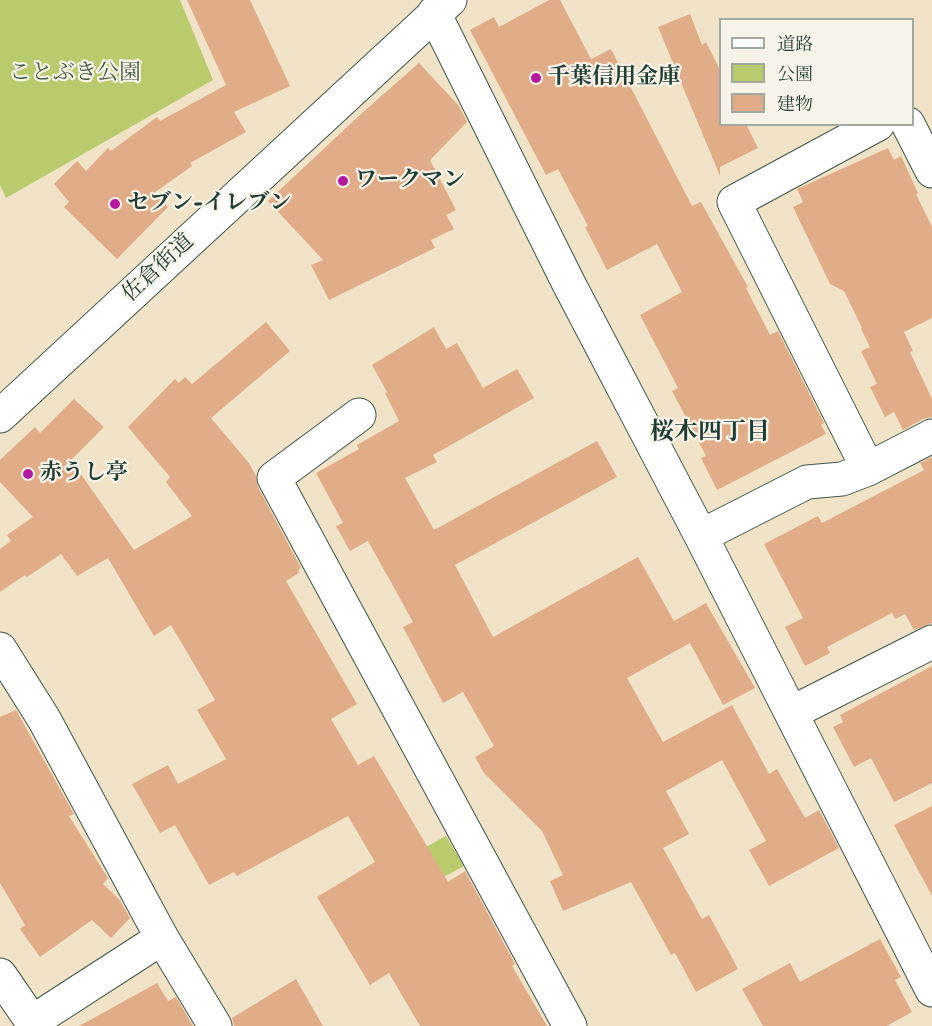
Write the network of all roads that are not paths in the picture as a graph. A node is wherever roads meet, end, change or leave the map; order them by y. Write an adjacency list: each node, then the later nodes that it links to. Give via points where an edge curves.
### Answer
1 (442, 7): 5 (main road, 佐倉街道); 9 (main road, via 569,284)
2 (874, 126): 8 (main road, via 734,202)
3 (909, 126): 4 (main road)
4 (932, 171)
5 (4, 405)
6 (359, 415): 18 (main road, via 274,478)
7 (932, 436): 8 (main road)
8 (868, 469): 9 (main road, via 842,479 807,482)
9 (701, 536): 12 (main road)
10 (932, 642): 12 (main road)
11 (0, 649): 13 (main road, via 44,719)
12 (791, 713): 15 (main road)
13 (162, 938): 16 (main road); 17 (main road)
14 (0, 975): 16 (main road)
15 (932, 990)
16 (33, 1024)
17 (215, 1026)
18 (570, 1026)

